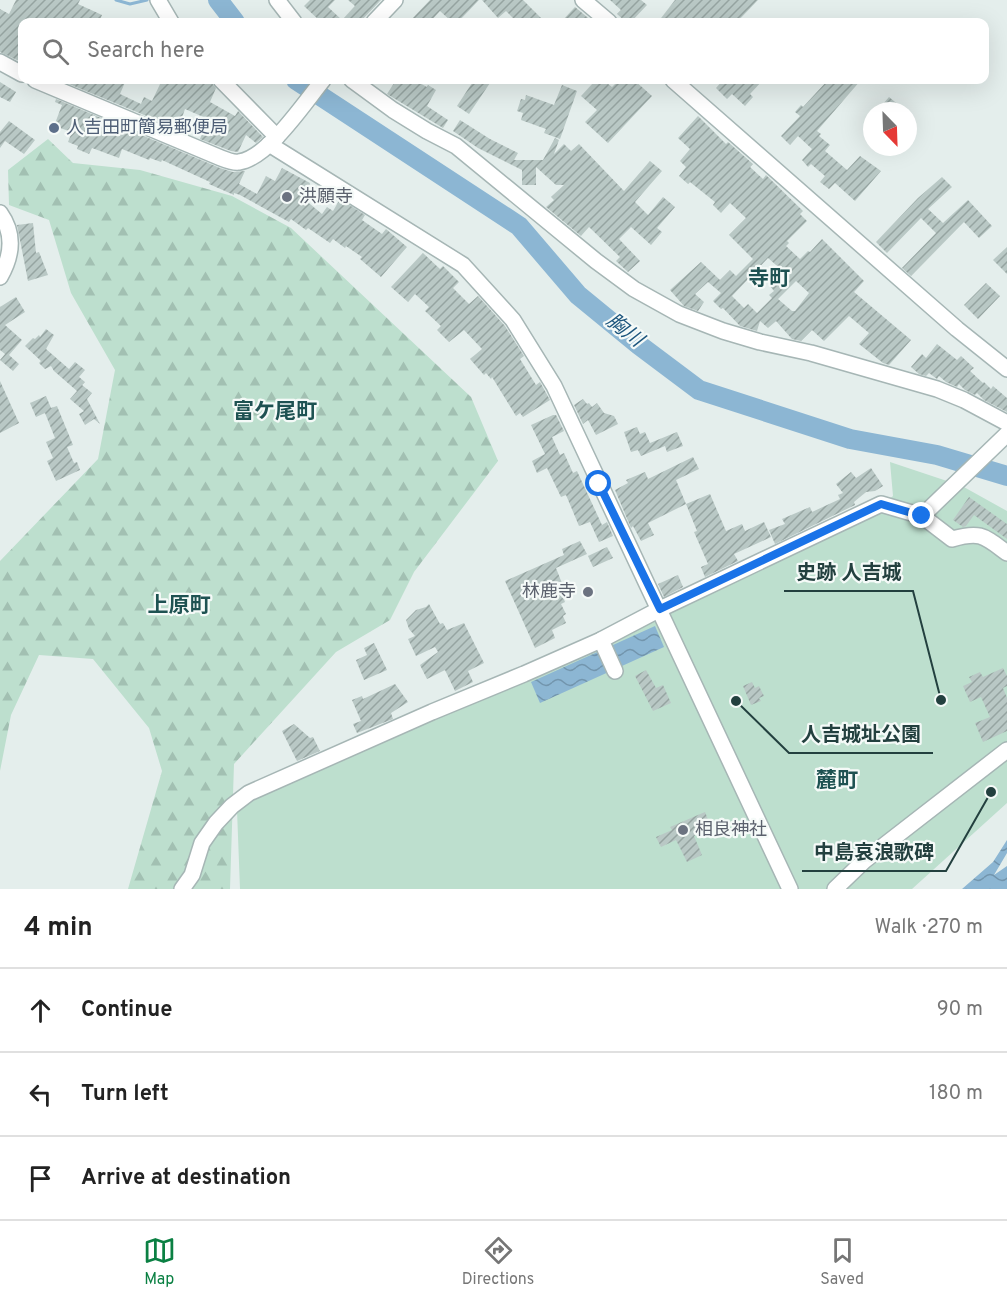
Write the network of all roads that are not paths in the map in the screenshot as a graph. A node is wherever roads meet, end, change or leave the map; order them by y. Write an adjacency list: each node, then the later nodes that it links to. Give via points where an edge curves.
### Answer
1 (158, 0): 5 (street)
2 (278, 0): 6 (street)
3 (395, 0): 7 (street)
4 (583, 0): 8 (street)
5 (169, 18)
6 (291, 18)
7 (378, 18)
8 (604, 18)
9 (0, 62): 10 (street)
10 (18, 72)
11 (44, 84): 16 (street, via 238,163 256,155)
12 (224, 84): 16 (street)
13 (320, 84): 16 (street)
14 (357, 84): 20 (street, via 393,110 456,146 596,261 634,289 679,314 760,342 937,389)
15 (678, 84): 19 (street)
16 (273, 140): 24 (street, via 463,266 513,320 555,386)
17 (0, 213): 18 (street, via 12,243)
18 (0, 277)
19 (1007, 369)
20 (1007, 423)
21 (1007, 434): 22 (street)
22 (922, 516): 23 (street, via 951,539 970,534 986,537); 24 (street, via 881,504)
23 (1007, 553)
24 (660, 609): 25 (street); 29 (street)
25 (603, 644): 26 (street); 28 (street, via 422,716 249,793 232,806 202,843 192,875)
26 (615, 671)
27 (1007, 750): 30 (street, via 864,861)
28 (182, 889)
29 (790, 889)
30 (835, 889)

